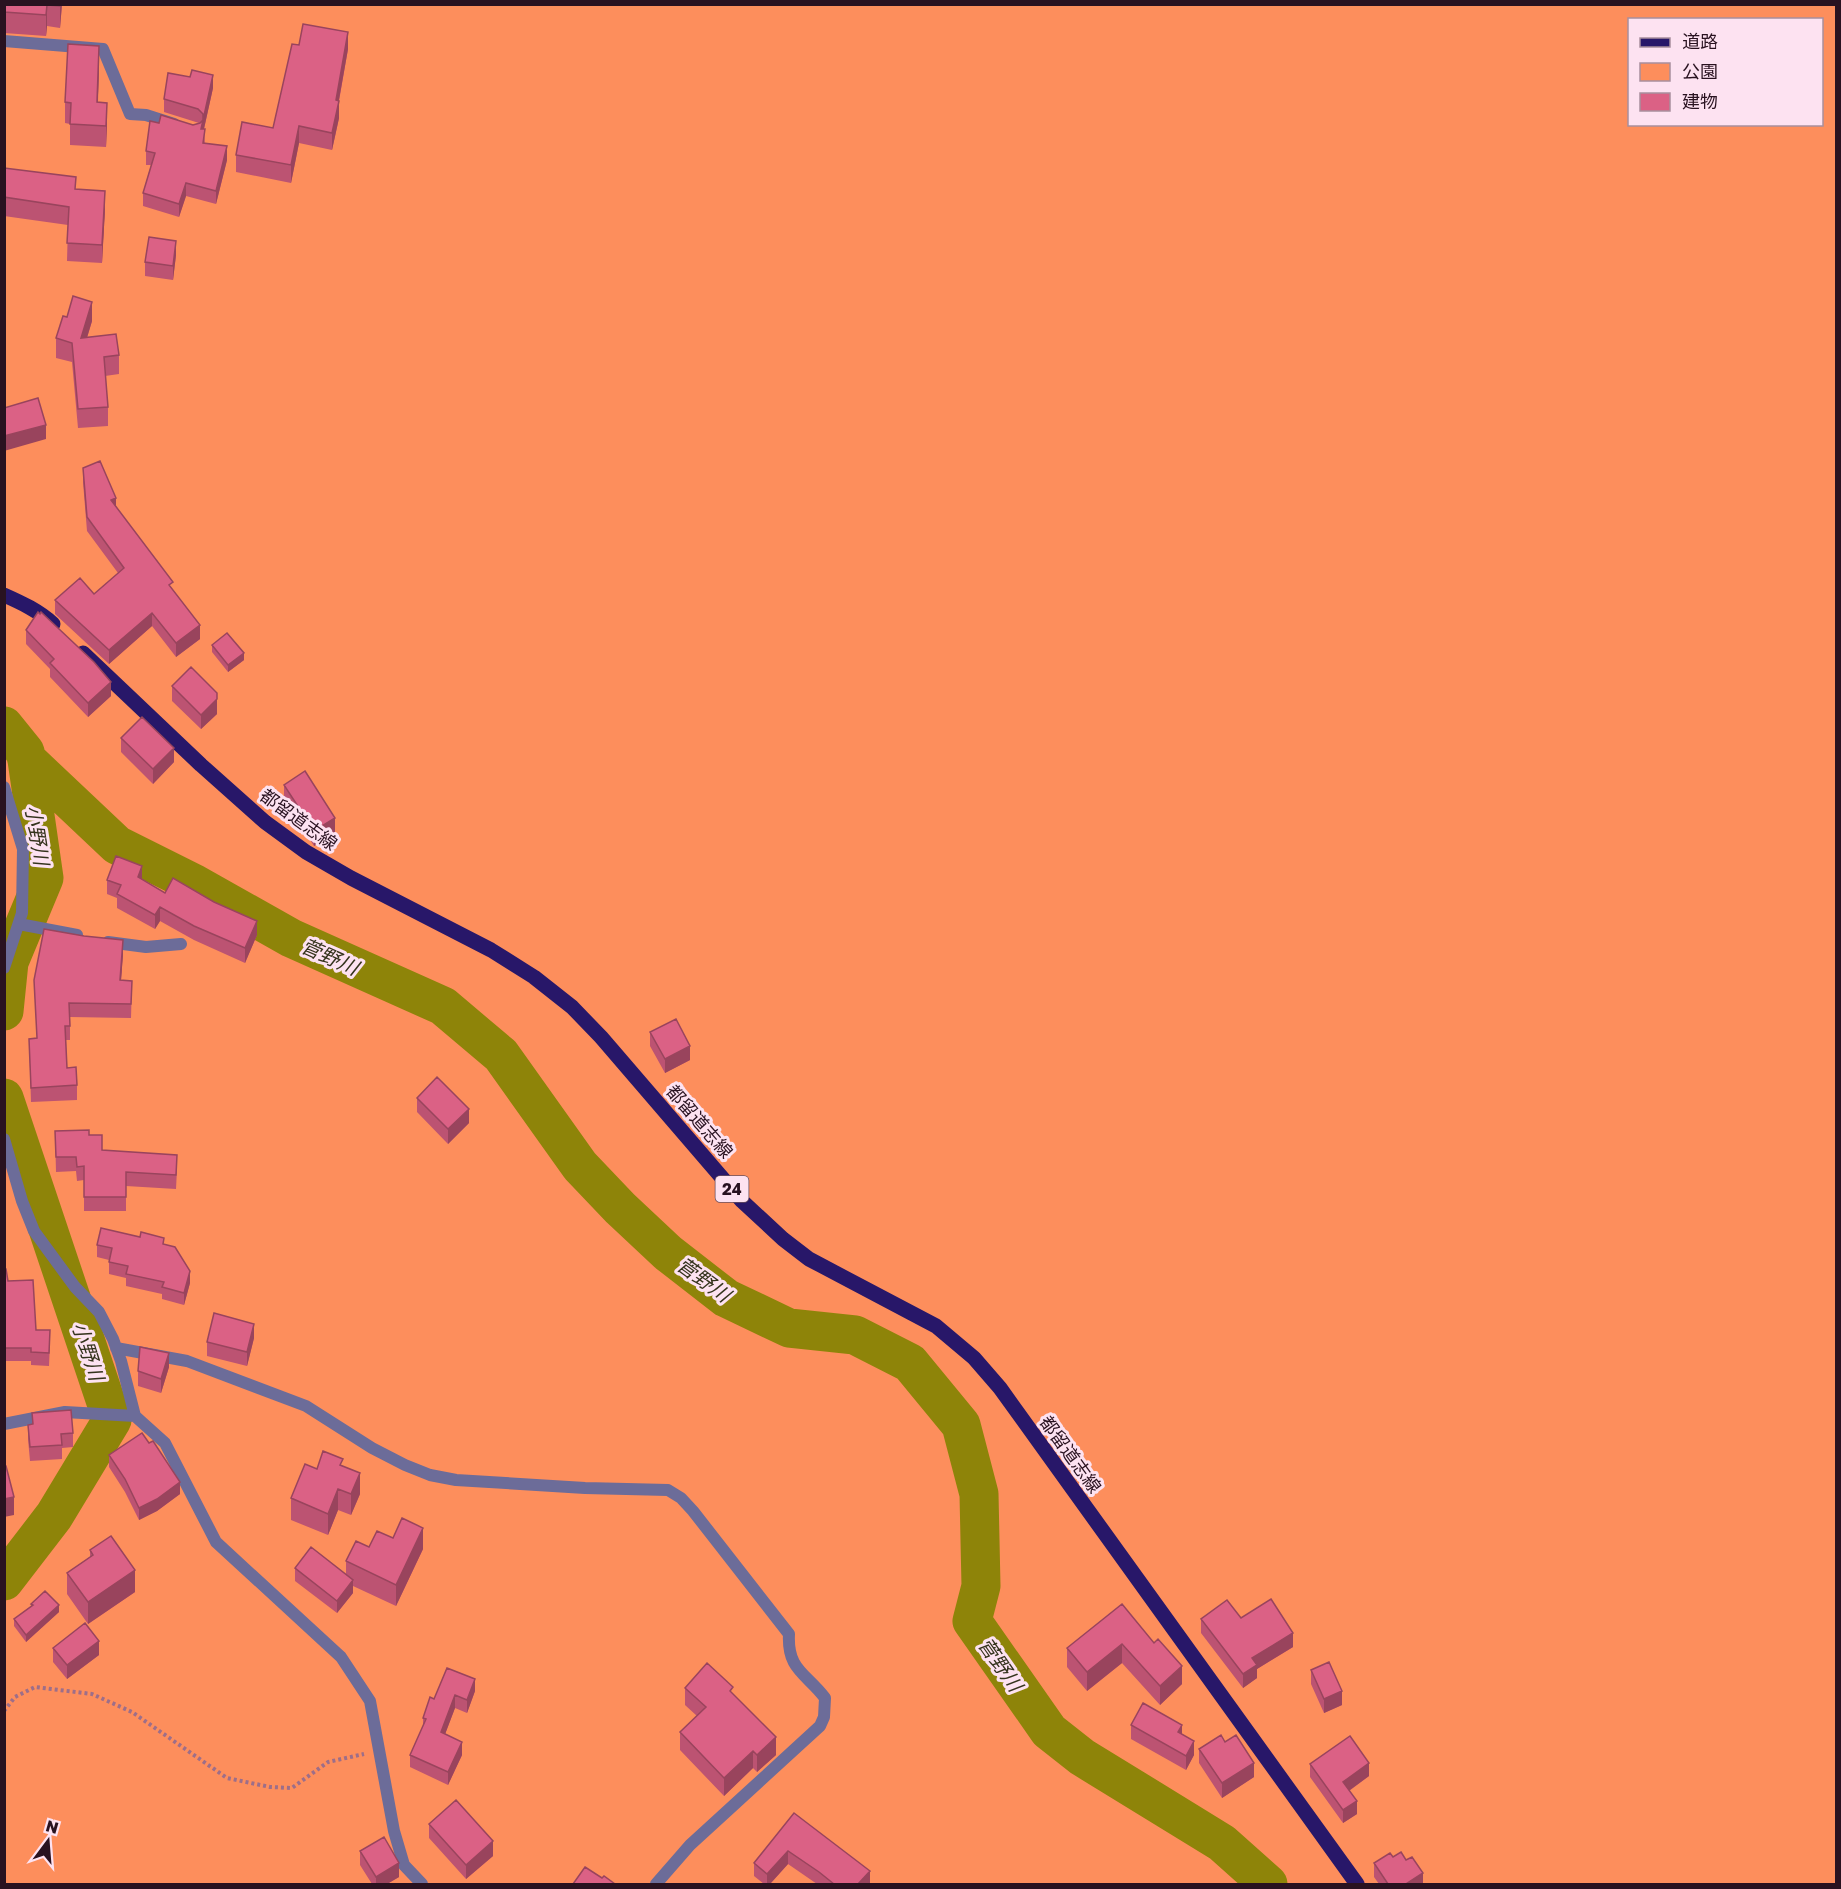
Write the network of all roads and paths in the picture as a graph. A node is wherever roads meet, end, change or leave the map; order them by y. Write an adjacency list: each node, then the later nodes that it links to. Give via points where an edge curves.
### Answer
1 (4, 41): 2 (street, via 103,49 130,114)
2 (186, 127)
3 (4, 595): 16 (main road, 都留道志線 / 24, via 46,618 201,765 306,852 492,950 534,977 572,1007 601,1037 742,1201 783,1239 809,1259 936,1326 974,1358 1000,1388)
4 (4, 787): 5 (street, via 23,849)
5 (19, 924): 6 (street, via 122,945); 7 (street)
6 (181, 944)
7 (4, 968)
8 (4, 1139): 9 (street, via 34,1231 75,1287 99,1312)
9 (116, 1348): 10 (street); 15 (street, via 187,1361 306,1406 372,1448 430,1475 456,1480 668,1490 681,1498 789,1634 793,1664 825,1698 824,1717 820,1726 690,1845)
10 (135, 1416): 11 (street, via 65,1412); 13 (street, via 165,1443 216,1542 341,1657 370,1701)
11 (4, 1424)
12 (4, 1711): 13 (path, via 15,1697 35,1687 92,1694 132,1712 227,1778 270,1787 292,1788 328,1762)
13 (379, 1751): 14 (street, via 404,1865)
14 (422, 1884)
15 (656, 1884)
16 (1357, 1884)

